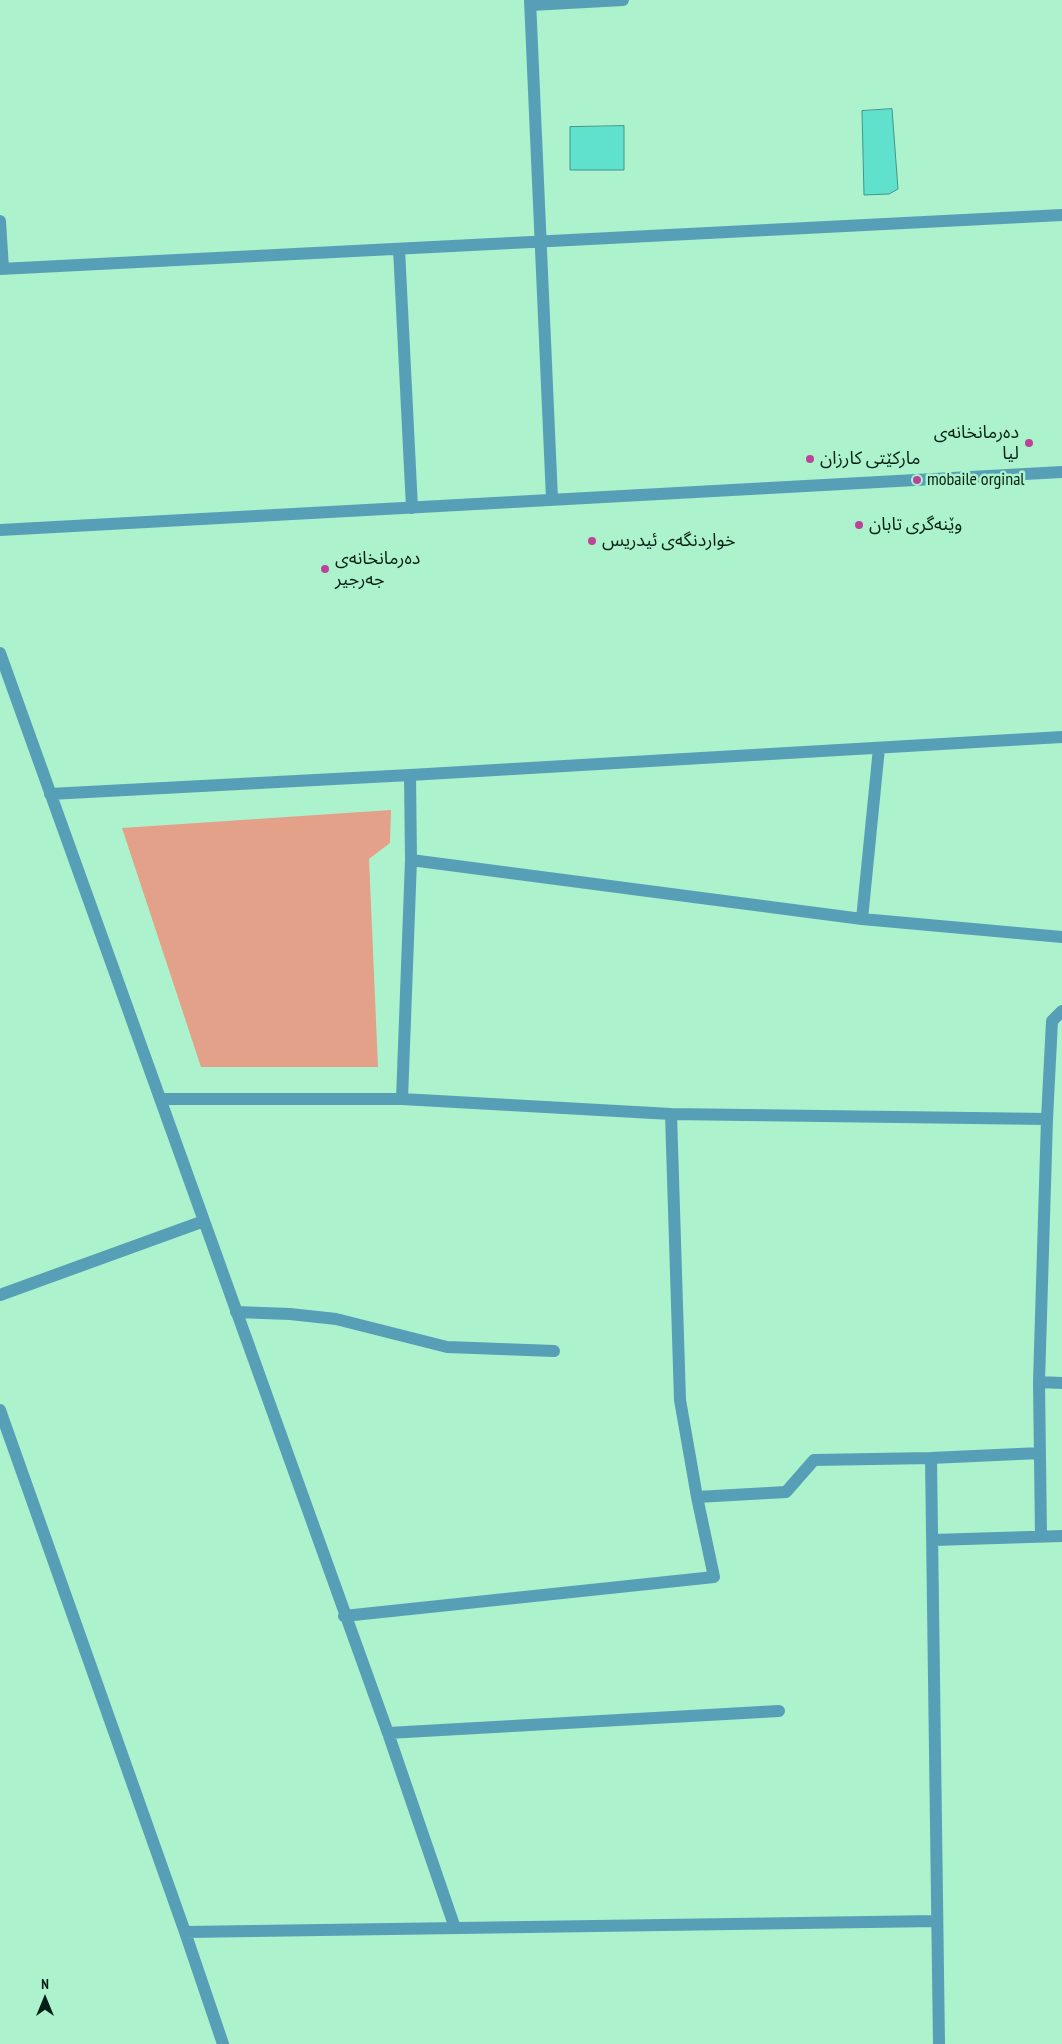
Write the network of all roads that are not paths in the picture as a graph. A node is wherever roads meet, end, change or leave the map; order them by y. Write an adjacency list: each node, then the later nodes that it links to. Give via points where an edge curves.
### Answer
1 (623, 0): 2 (street)
2 (530, 3): 5 (street)
3 (1062, 215): 5 (street)
4 (0, 221): 7 (street)
5 (540, 241): 6 (street); 9 (street)
6 (399, 249): 7 (street); 10 (street)
7 (1, 269)
8 (1062, 472): 9 (street)
9 (552, 499): 10 (street)
10 (412, 508): 11 (street)
11 (0, 530)
12 (0, 653): 16 (street)
13 (1062, 737): 14 (street)
14 (879, 748): 15 (street); 18 (street)
15 (410, 775): 16 (street); 17 (street)
16 (50, 794): 21 (street)
17 (411, 860): 18 (street); 22 (street)
18 (862, 919): 19 (street)
19 (1062, 937)
20 (1062, 1010): 24 (street, via 1052,1021)
21 (160, 1099): 22 (street); 25 (street)
22 (402, 1099): 23 (street)
23 (671, 1114): 24 (street); 34 (street, via 680,1400)
24 (1046, 1119): 29 (street)
25 (204, 1221): 26 (street); 27 (street)
26 (0, 1294)
27 (236, 1312): 28 (street, via 336,1319 447,1346); 38 (street)
28 (554, 1351)
29 (1039, 1382): 30 (street); 32 (street)
30 (1062, 1383)
31 (0, 1410): 43 (street)
32 (1040, 1454): 33 (street); 35 (street)
33 (932, 1458): 34 (street, via 814,1460 786,1492); 37 (street)
34 (697, 1497): 38 (street, via 714,1576)
35 (1041, 1536): 36 (street); 37 (street)
36 (1062, 1536)
37 (933, 1540): 41 (street)
38 (344, 1616): 40 (street)
39 (779, 1711): 40 (street)
40 (388, 1732): 42 (street)
41 (937, 1921): 42 (street); 45 (street)
42 (455, 1928): 43 (street)
43 (185, 1932): 44 (street)
44 (223, 2044)
45 (939, 2044)

